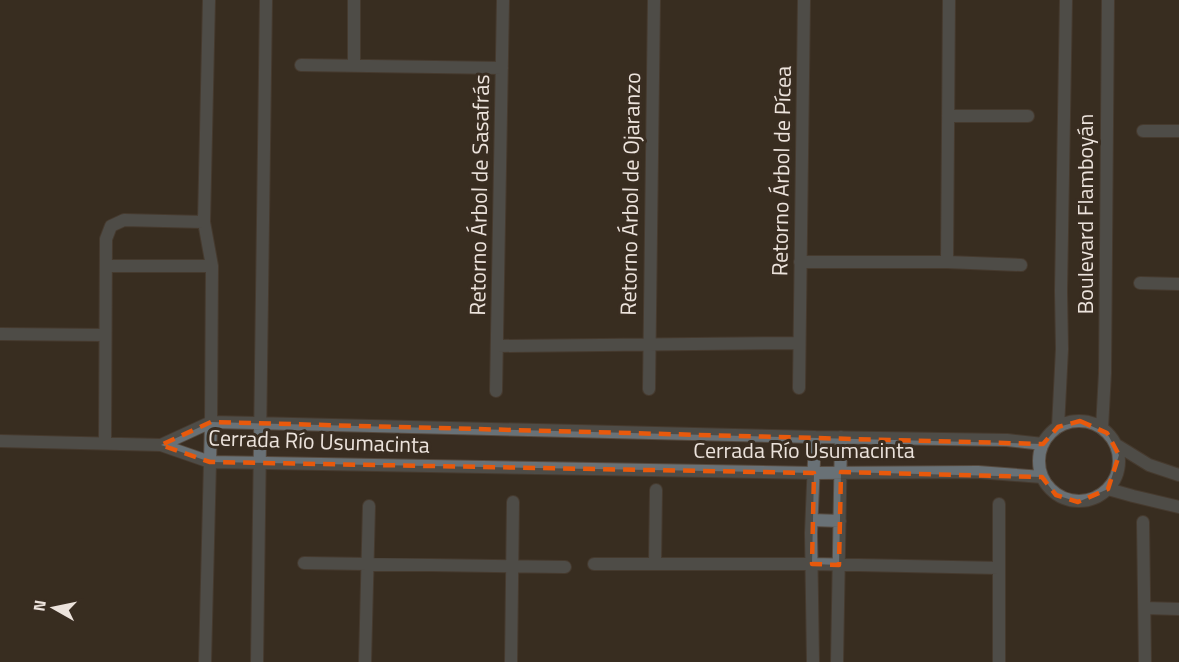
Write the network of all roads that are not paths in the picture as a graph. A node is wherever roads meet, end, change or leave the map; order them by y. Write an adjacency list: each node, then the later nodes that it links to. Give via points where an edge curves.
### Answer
1 (209, 0): 17 (street)
2 (266, 0): 34 (street)
3 (354, 0): 11 (street)
4 (503, 0): 12 (street, Retorno Árbol de Sasafrás)
5 (654, 0): 28 (street, Retorno Árbol de Ojaranzo)
6 (804, 0): 18 (street, Retorno Árbol de Pícea)
7 (949, 0): 13 (street)
8 (1066, 0): 35 (street, Boulevard Flamboyán)
9 (1108, 0): 36 (street, Boulevard Flamboyán)
10 (301, 65): 11 (street)
11 (354, 66): 12 (street)
12 (502, 68): 29 (street, Retorno Árbol de Sasafrás)
13 (948, 116): 14 (street); 19 (street)
14 (1028, 116)
15 (1143, 131): 16 (street)
16 (1179, 131)
17 (204, 222): 21 (street, via 124,220 111,226 106,239); 22 (street)
18 (800, 262): 19 (street); 27 (street, Retorno Árbol de Pícea)
19 (946, 262): 20 (street)
20 (1022, 265)
21 (106, 266): 22 (street); 26 (street)
22 (212, 266): 33 (street)
23 (1140, 283): 24 (street)
24 (1179, 284)
25 (0, 334): 26 (street)
26 (105, 335): 40 (street)
27 (800, 343): 28 (street); 30 (street, Retorno Árbol de Pícea)
28 (649, 345): 29 (street); 31 (street, Retorno Árbol de Ojaranzo)
29 (497, 346): 32 (street, Retorno Árbol de Sasafrás)
30 (799, 388)
31 (649, 389)
32 (496, 391)
33 (211, 422): 34 (street, Cerrada Río Usumacinta); 43 (street, Cerrada Río Usumacinta); 44 (street)
34 (260, 423): 37 (street, Cerrada Río Usumacinta); 45 (street)
35 (1058, 427): 36 (street, via 1080,421); 41 (street)
36 (1102, 428): 42 (street)
37 (815, 437): 38 (street, Cerrada Río Usumacinta); 47 (street)
38 (841, 437): 41 (street, Cerrada Río Usumacinta); 46 (street)
39 (0, 441): 40 (street)
40 (105, 443): 43 (street)
41 (1042, 444): 49 (street)
42 (1115, 444): 48 (street, via 1149,465); 50 (street, via 1119,467)
43 (161, 445): 44 (street, Cerrada Río Usumacinta)
44 (210, 462): 45 (street, Cerrada Río Usumacinta); 70 (street)
45 (260, 463): 47 (street, Cerrada Río Usumacinta); 71 (street)
46 (841, 472): 47 (street, Cerrada Río Usumacinta); 49 (street, Cerrada Río Usumacinta, via 978,472); 57 (street)
47 (814, 473): 56 (street)
48 (1179, 475)
49 (1042, 477): 50 (street, via 1056,495 1066,500 1089,500)
50 (1108, 489): 55 (street)
51 (656, 490): 61 (street)
52 (513, 502): 65 (street)
53 (999, 504): 67 (street)
54 (369, 506): 63 (street)
55 (1179, 507)
56 (812, 520): 57 (street); 62 (street)
57 (840, 521): 64 (street)
58 (1143, 522): 68 (street)
59 (304, 563): 63 (street)
60 (594, 564): 61 (street)
61 (655, 564): 62 (street)
62 (812, 564): 64 (street); 74 (street)
63 (367, 565): 65 (street); 72 (street)
64 (839, 565): 67 (street); 75 (street)
65 (513, 566): 66 (street); 73 (street)
66 (565, 567)
67 (999, 568): 76 (street)
68 (1145, 608): 69 (street); 77 (street)
69 (1179, 609)
70 (205, 662)
71 (257, 662)
72 (365, 662)
73 (511, 662)
74 (813, 662)
75 (837, 662)
76 (999, 662)
77 (1146, 662)

